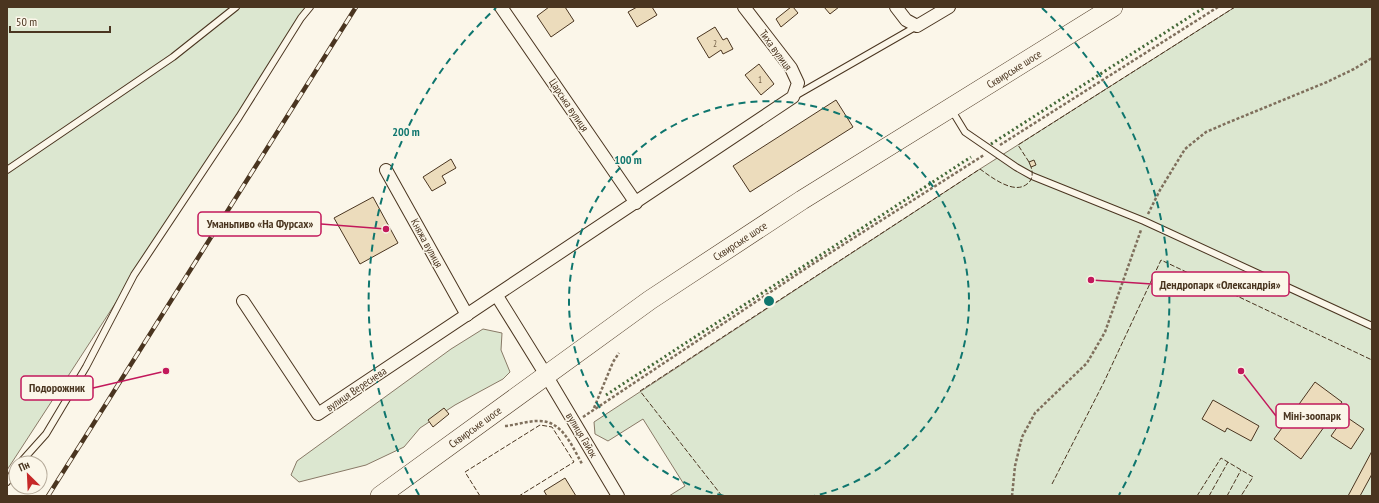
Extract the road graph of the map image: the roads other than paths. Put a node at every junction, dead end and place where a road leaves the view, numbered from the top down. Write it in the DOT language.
graph roads {
  1 [pos="236,7"];
  2 [pos="310,7"];
  3 [pos="501,7"];
  4 [pos="744,7"];
  5 [pos="896,7"];
  6 [pos="949,7"];
  7 [pos="1113,7"];
  8 [pos="916,26"];
  9 [pos="793,97"];
  10 [pos="950,108"];
  11 [pos="7,170"];
  12 [pos="386,170"];
  13 [pos="636,203"];
  14 [pos="497,296"];
  15 [pos="243,301"];
  16 [pos="467,315"];
  17 [pos="1372,326"];
  18 [pos="546,375"];
  19 [pos="27,455"];
  20 [pos="380,496"];
  21 [pos="618,496"];
  1 -- 11 [label="lane"];
  2 -- 19 [label="lane"];
  3 -- 13 [label="street, Царська вулиця"];
  4 -- 9 [label="street, Тиха вулиця"];
  5 -- 8 [label="street"];
  6 -- 8 [label="street"];
  7 -- 10 [label="main road, Сквирське шосе"];
  8 -- 9 [label="lane"];
  9 -- 13 [label="street"];
  10 -- 17 [label="lane"];
  10 -- 18 [label="main road, Сквирське шосе"];
  12 -- 16 [label="street, Княжа вулиця"];
  13 -- 14 [label="street"];
  14 -- 16 [label="street"];
  14 -- 18 [label="street, вулиця Гайок"];
  15 -- 16 [label="street, вулиця Вереснева"];
  18 -- 20 [label="main road, Сквирське шосе"];
  18 -- 21 [label="street, вулиця Гайок"];
}
